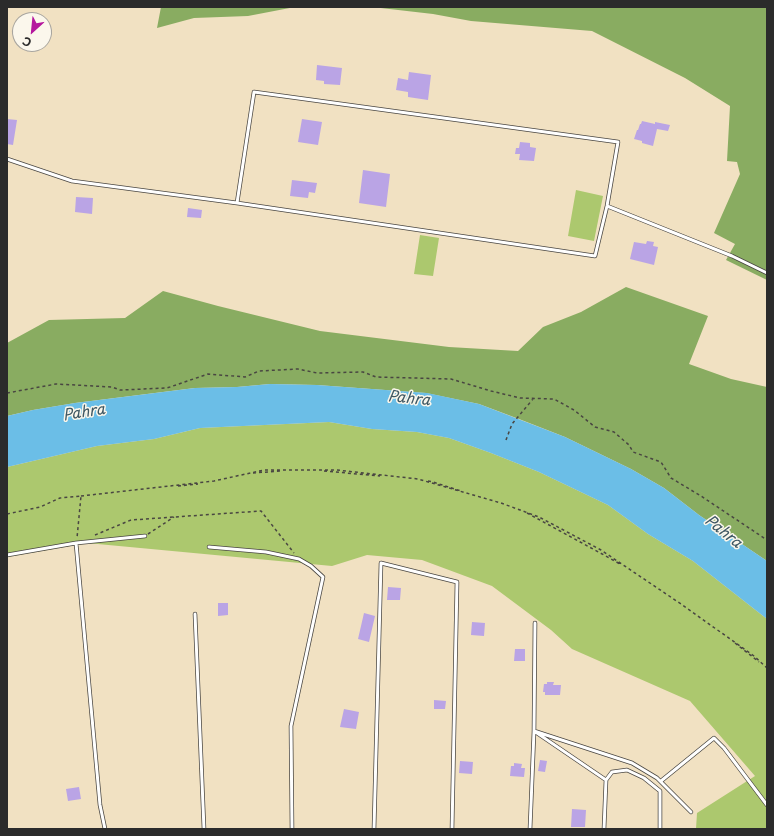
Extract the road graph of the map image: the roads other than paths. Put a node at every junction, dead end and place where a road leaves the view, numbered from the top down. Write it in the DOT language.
graph roads {
  1 [pos="7,159"];
  2 [pos="237,202"];
  3 [pos="607,206"];
  4 [pos="767,273"];
  5 [pos="145,536"];
  6 [pos="76,543"];
  7 [pos="209,548"];
  8 [pos="7,554"];
  9 [pos="195,614"];
  10 [pos="535,623"];
  11 [pos="534,731"];
  12 [pos="606,780"];
  13 [pos="661,781"];
  14 [pos="767,805"];
  15 [pos="691,812"];
  16 [pos="105,829"];
  17 [pos="204,829"];
  18 [pos="292,829"];
  19 [pos="374,829"];
  20 [pos="452,829"];
  21 [pos="530,829"];
  22 [pos="604,829"];
  23 [pos="660,829"];
  1 -- 2 [label="lane"];
  2 -- 3 [label="lane"];
  2 -- 3 [label="lane"];
  3 -- 4 [label="lane"];
  5 -- 6 [label="lane"];
  6 -- 8 [label="lane"];
  6 -- 16 [label="lane"];
  7 -- 18 [label="lane"];
  9 -- 17 [label="lane"];
  10 -- 11 [label="lane"];
  11 -- 12 [label="lane"];
  11 -- 13 [label="lane"];
  11 -- 21 [label="lane"];
  12 -- 22 [label="lane"];
  12 -- 23 [label="lane"];
  13 -- 14 [label="lane"];
  13 -- 15 [label="lane"];
  19 -- 20 [label="lane"];
}
